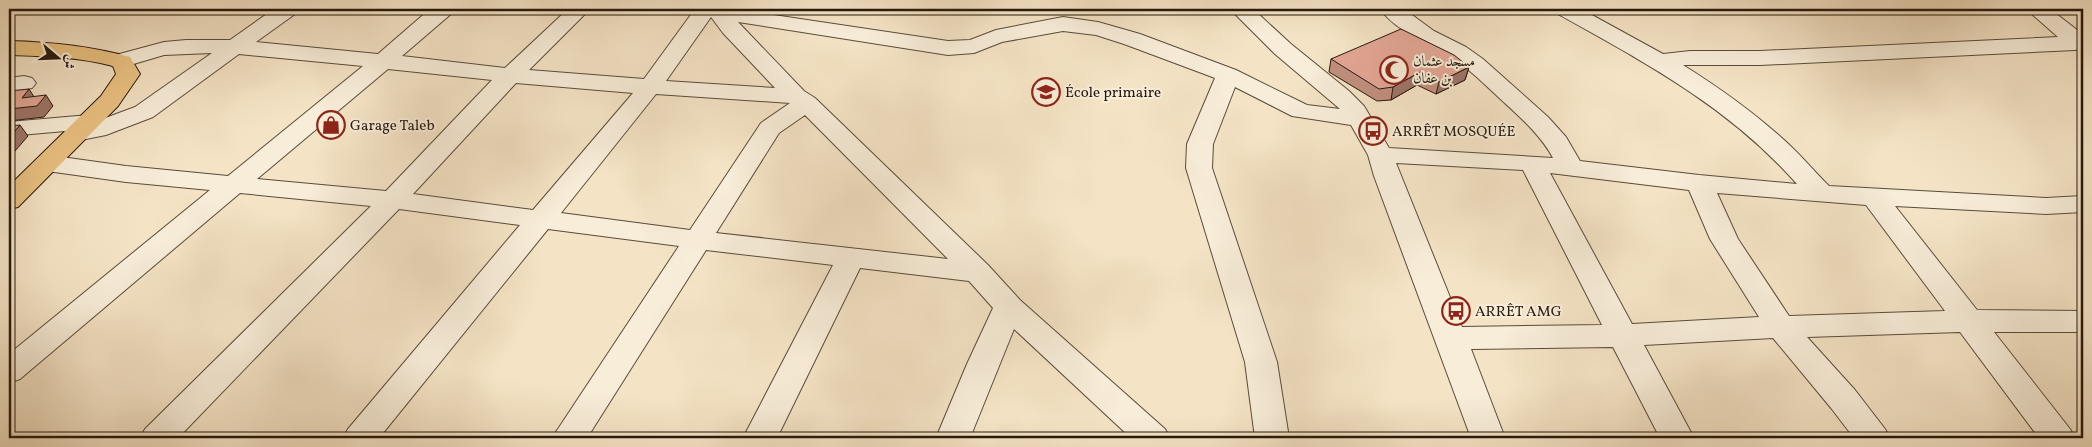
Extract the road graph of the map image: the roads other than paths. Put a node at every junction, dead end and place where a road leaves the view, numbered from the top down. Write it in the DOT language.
graph roads {
  1 [pos="287,9"];
  2 [pos="443,9"];
  3 [pos="580,9"];
  4 [pos="1240,9"];
  5 [pos="1391,9"];
  6 [pos="1566,9"];
  7 [pos="2037,9"];
  8 [pos="714,10"];
  9 [pos="232,47"];
  10 [pos="9,48"];
  11 [pos="384,60"];
  12 [pos="1658,60"];
  13 [pos="120,61"];
  14 [pos="510,75"];
  15 [pos="1228,75"];
  16 [pos="650,87"];
  17 [pos="801,99"];
  18 [pos="1359,119"];
  19 [pos="82,128"];
  20 [pos="9,129"];
  21 [pos="1381,156"];
  22 [pos="47,163"];
  23 [pos="1532,163"];
  24 [pos="1571,167"];
  25 [pos="1699,183"];
  26 [pos="234,184"];
  27 [pos="1821,194"];
  28 [pos="1873,196"];
  29 [pos="393,200"];
  30 [pos="9,201"];
  31 [pos="2083,204"];
  32 [pos="539,220"];
  33 [pos="699,240"];
  34 [pos="851,258"];
  35 [pos="978,272"];
  36 [pos="1009,307"];
  37 [pos="1968,321"];
  38 [pos="2083,321"];
  39 [pos="1781,328"];
  40 [pos="1623,336"];
  41 [pos="1451,338"];
  42 [pos="9,371"];
  43 [pos="157,438"];
  44 [pos="360,438"];
  45 [pos="569,438"];
  46 [pos="760,438"];
  47 [pos="953,438"];
  48 [pos="1153,438"];
  49 [pos="1272,438"];
  50 [pos="1488,438"];
  51 [pos="1677,438"];
  52 [pos="1873,438"];
  53 [pos="2058,438"];
  1 -- 9 [label="street"];
  2 -- 11 [label="street"];
  3 -- 14 [label="street"];
  4 -- 18 [label="street"];
  5 -- 24 [label="street"];
  6 -- 12 [label="street"];
  7 -- 12 [label="street"];
  8 -- 15 [label="street"];
  8 -- 16 [label="street"];
  8 -- 17 [label="street"];
  9 -- 11 [label="street"];
  9 -- 13 [label="street"];
  9 -- 19 [label="street"];
  10 -- 13 [label="main road"];
  11 -- 14 [label="street"];
  11 -- 26 [label="street"];
  12 -- 27 [label="street"];
  13 -- 19 [label="main road"];
  14 -- 16 [label="street"];
  14 -- 29 [label="street"];
  15 -- 18 [label="street"];
  15 -- 49 [label="street"];
  16 -- 17 [label="street"];
  16 -- 32 [label="street"];
  17 -- 33 [label="street"];
  17 -- 35 [label="street"];
  18 -- 21 [label="street"];
  19 -- 20 [label="street"];
  19 -- 22 [label="main road"];
  21 -- 23 [label="street"];
  21 -- 41 [label="street"];
  22 -- 26 [label="street"];
  22 -- 30 [label="main road"];
  23 -- 24 [label="street"];
  23 -- 40 [label="street"];
  24 -- 25 [label="street"];
  25 -- 27 [label="street"];
  25 -- 39 [label="street"];
  26 -- 29 [label="street"];
  26 -- 42 [label="street"];
  27 -- 28 [label="street"];
  28 -- 31 [label="street"];
  28 -- 37 [label="street"];
  29 -- 32 [label="street"];
  29 -- 43 [label="street"];
  32 -- 33 [label="street"];
  32 -- 44 [label="street"];
  33 -- 34 [label="street"];
  33 -- 45 [label="street"];
  34 -- 35 [label="street"];
  34 -- 46 [label="street"];
  35 -- 36 [label="street"];
  36 -- 47 [label="street"];
  36 -- 48 [label="street"];
  37 -- 38 [label="street"];
  37 -- 39 [label="street"];
  37 -- 53 [label="street"];
  39 -- 40 [label="street"];
  39 -- 52 [label="street"];
  40 -- 41 [label="street"];
  40 -- 51 [label="street"];
  41 -- 50 [label="street"];
}
